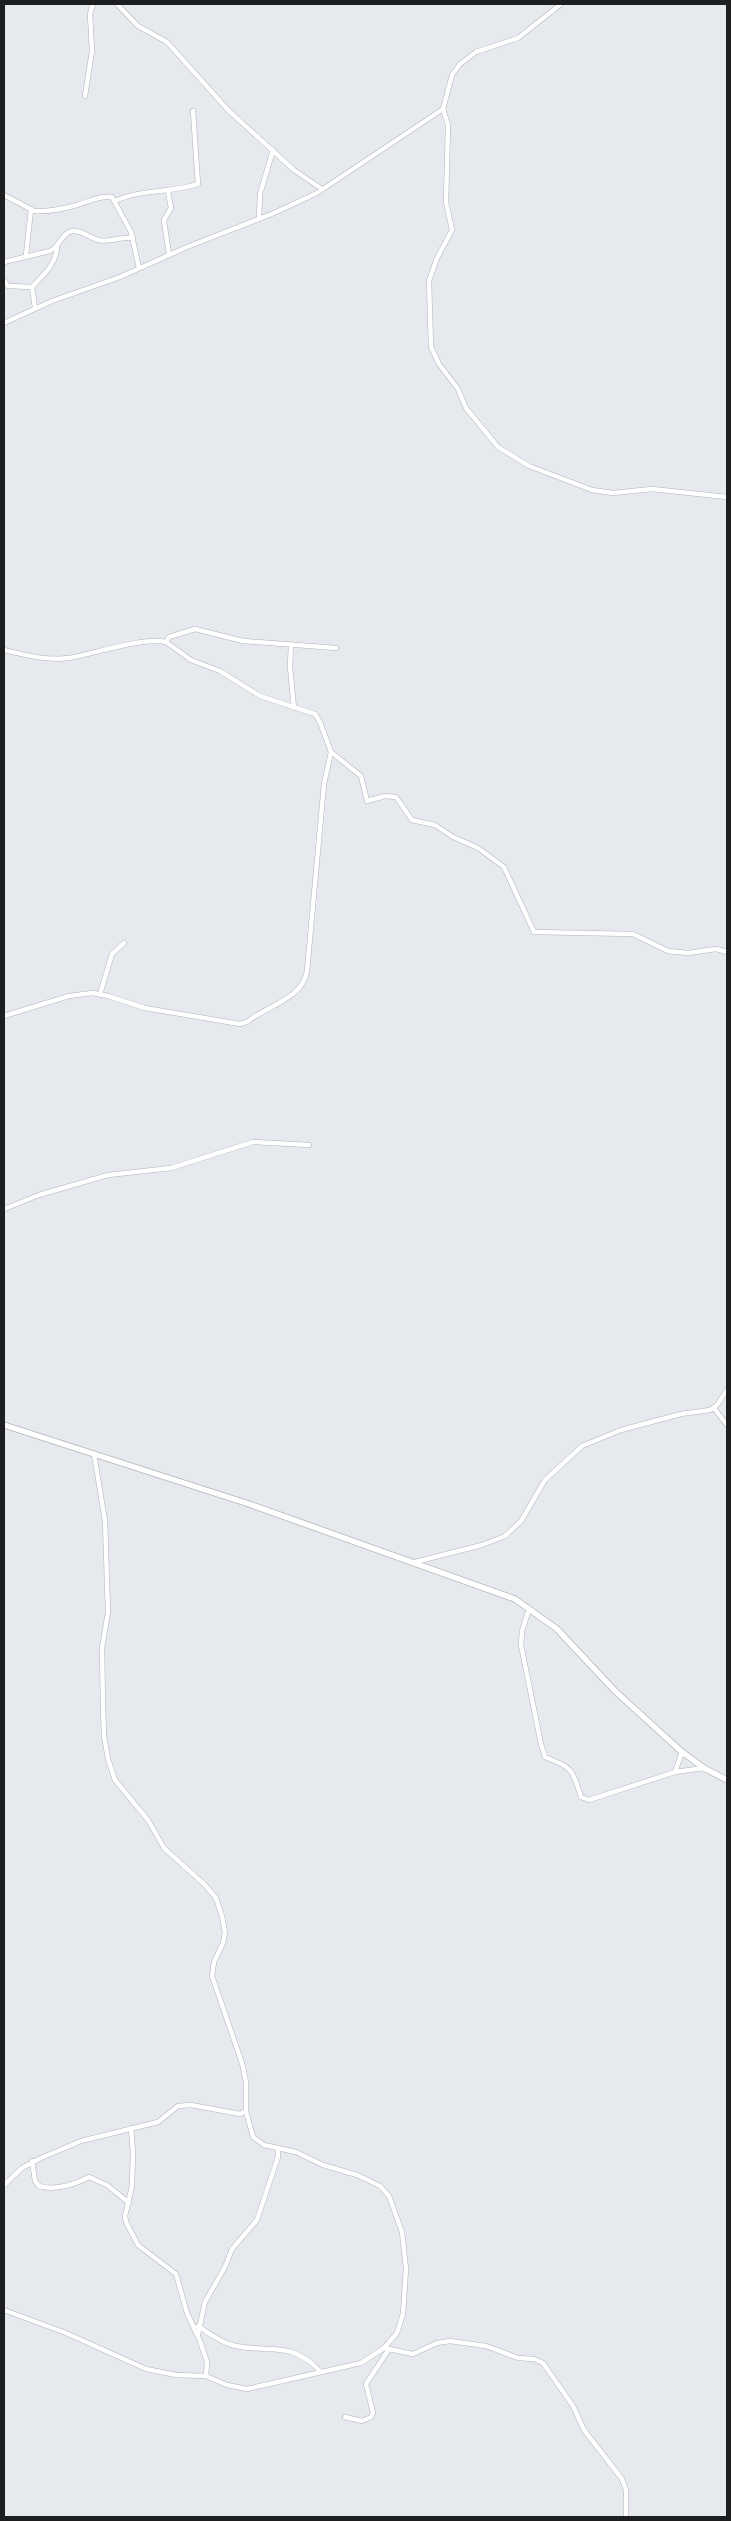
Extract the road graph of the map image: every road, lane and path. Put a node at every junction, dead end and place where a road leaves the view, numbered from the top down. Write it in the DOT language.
graph roads {
  1 [pos="93,4"];
  2 [pos="117,4"];
  3 [pos="561,4"];
  4 [pos="85,96"];
  5 [pos="443,109"];
  6 [pos="193,110"];
  7 [pos="273,150"];
  8 [pos="322,189"];
  9 [pos="168,191"];
  10 [pos="4,194"];
  11 [pos="115,201"];
  12 [pos="31,209"];
  13 [pos="259,219"];
  14 [pos="133,238"];
  15 [pos="57,247"];
  16 [pos="26,255"];
  17 [pos="169,255"];
  18 [pos="4,262"];
  19 [pos="139,268"];
  20 [pos="4,280"];
  21 [pos="32,287"];
  22 [pos="36,308"];
  23 [pos="4,323"];
  24 [pos="727,496"];
  25 [pos="166,642"];
  26 [pos="291,645"];
  27 [pos="336,648"];
  28 [pos="4,650"];
  29 [pos="294,708"];
  30 [pos="331,752"];
  31 [pos="124,943"];
  32 [pos="727,952"];
  33 [pos="100,994"];
  34 [pos="4,1016"];
  35 [pos="309,1145"];
  36 [pos="4,1209"];
  37 [pos="727,1390"];
  38 [pos="714,1408"];
  39 [pos="4,1425"];
  40 [pos="727,1425"];
  41 [pos="94,1454"];
  42 [pos="415,1562"];
  43 [pos="529,1609"];
  44 [pos="682,1752"];
  45 [pos="704,1768"];
  46 [pos="675,1772"];
  47 [pos="727,1780"];
  48 [pos="246,2111"];
  49 [pos="131,2128"];
  50 [pos="278,2149"];
  51 [pos="32,2162"];
  52 [pos="4,2185"];
  53 [pos="129,2203"];
  54 [pos="4,2310"];
  55 [pos="192,2322"];
  56 [pos="199,2327"];
  57 [pos="198,2336"];
  58 [pos="387,2349"];
  59 [pos="321,2372"];
  60 [pos="206,2376"];
  61 [pos="345,2417"];
  62 [pos="626,2517"];
  1 -- 4 [label="street"];
  2 -- 7 [label="street"];
  3 -- 5 [label="street"];
  5 -- 8 [label="street"];
  5 -- 24 [label="street"];
  6 -- 9 [label="street"];
  7 -- 8 [label="street"];
  7 -- 13 [label="street"];
  8 -- 13 [label="street"];
  9 -- 11 [label="street"];
  9 -- 17 [label="street"];
  10 -- 12 [label="street"];
  11 -- 12 [label="street"];
  11 -- 14 [label="street"];
  12 -- 16 [label="street"];
  13 -- 17 [label="street"];
  14 -- 15 [label="street"];
  14 -- 19 [label="street"];
  15 -- 16 [label="street"];
  15 -- 21 [label="street"];
  16 -- 18 [label="street"];
  17 -- 19 [label="street"];
  19 -- 22 [label="street"];
  20 -- 21 [label="street"];
  21 -- 22 [label="street"];
  22 -- 23 [label="street"];
  25 -- 26 [label="street"];
  25 -- 28 [label="street"];
  25 -- 29 [label="street"];
  26 -- 27 [label="street"];
  26 -- 29 [label="street"];
  29 -- 30 [label="street"];
  30 -- 32 [label="street"];
  30 -- 33 [label="street"];
  31 -- 33 [label="street"];
  33 -- 34 [label="street"];
  35 -- 36 [label="street"];
  37 -- 38 [label="street"];
  38 -- 40 [label="street"];
  38 -- 42 [label="street"];
  39 -- 41 [label="street"];
  41 -- 42 [label="street"];
  41 -- 48 [label="street"];
  42 -- 43 [label="street"];
  43 -- 44 [label="street"];
  43 -- 46 [label="street"];
  44 -- 45 [label="street"];
  44 -- 46 [label="street"];
  45 -- 46 [label="street"];
  45 -- 47 [label="street"];
  48 -- 49 [label="street"];
  48 -- 50 [label="street"];
  49 -- 51 [label="street"];
  49 -- 53 [label="street"];
  50 -- 56 [label="street"];
  50 -- 58 [label="street"];
  51 -- 52 [label="street"];
  51 -- 53 [label="street"];
  53 -- 55 [label="street"];
  54 -- 60 [label="street"];
  55 -- 56 [label="street"];
  55 -- 57 [label="street"];
  56 -- 57 [label="street"];
  56 -- 59 [label="street"];
  57 -- 60 [label="street"];
  58 -- 59 [label="street"];
  58 -- 61 [label="street"];
  58 -- 62 [label="street"];
  59 -- 60 [label="street"];
}
